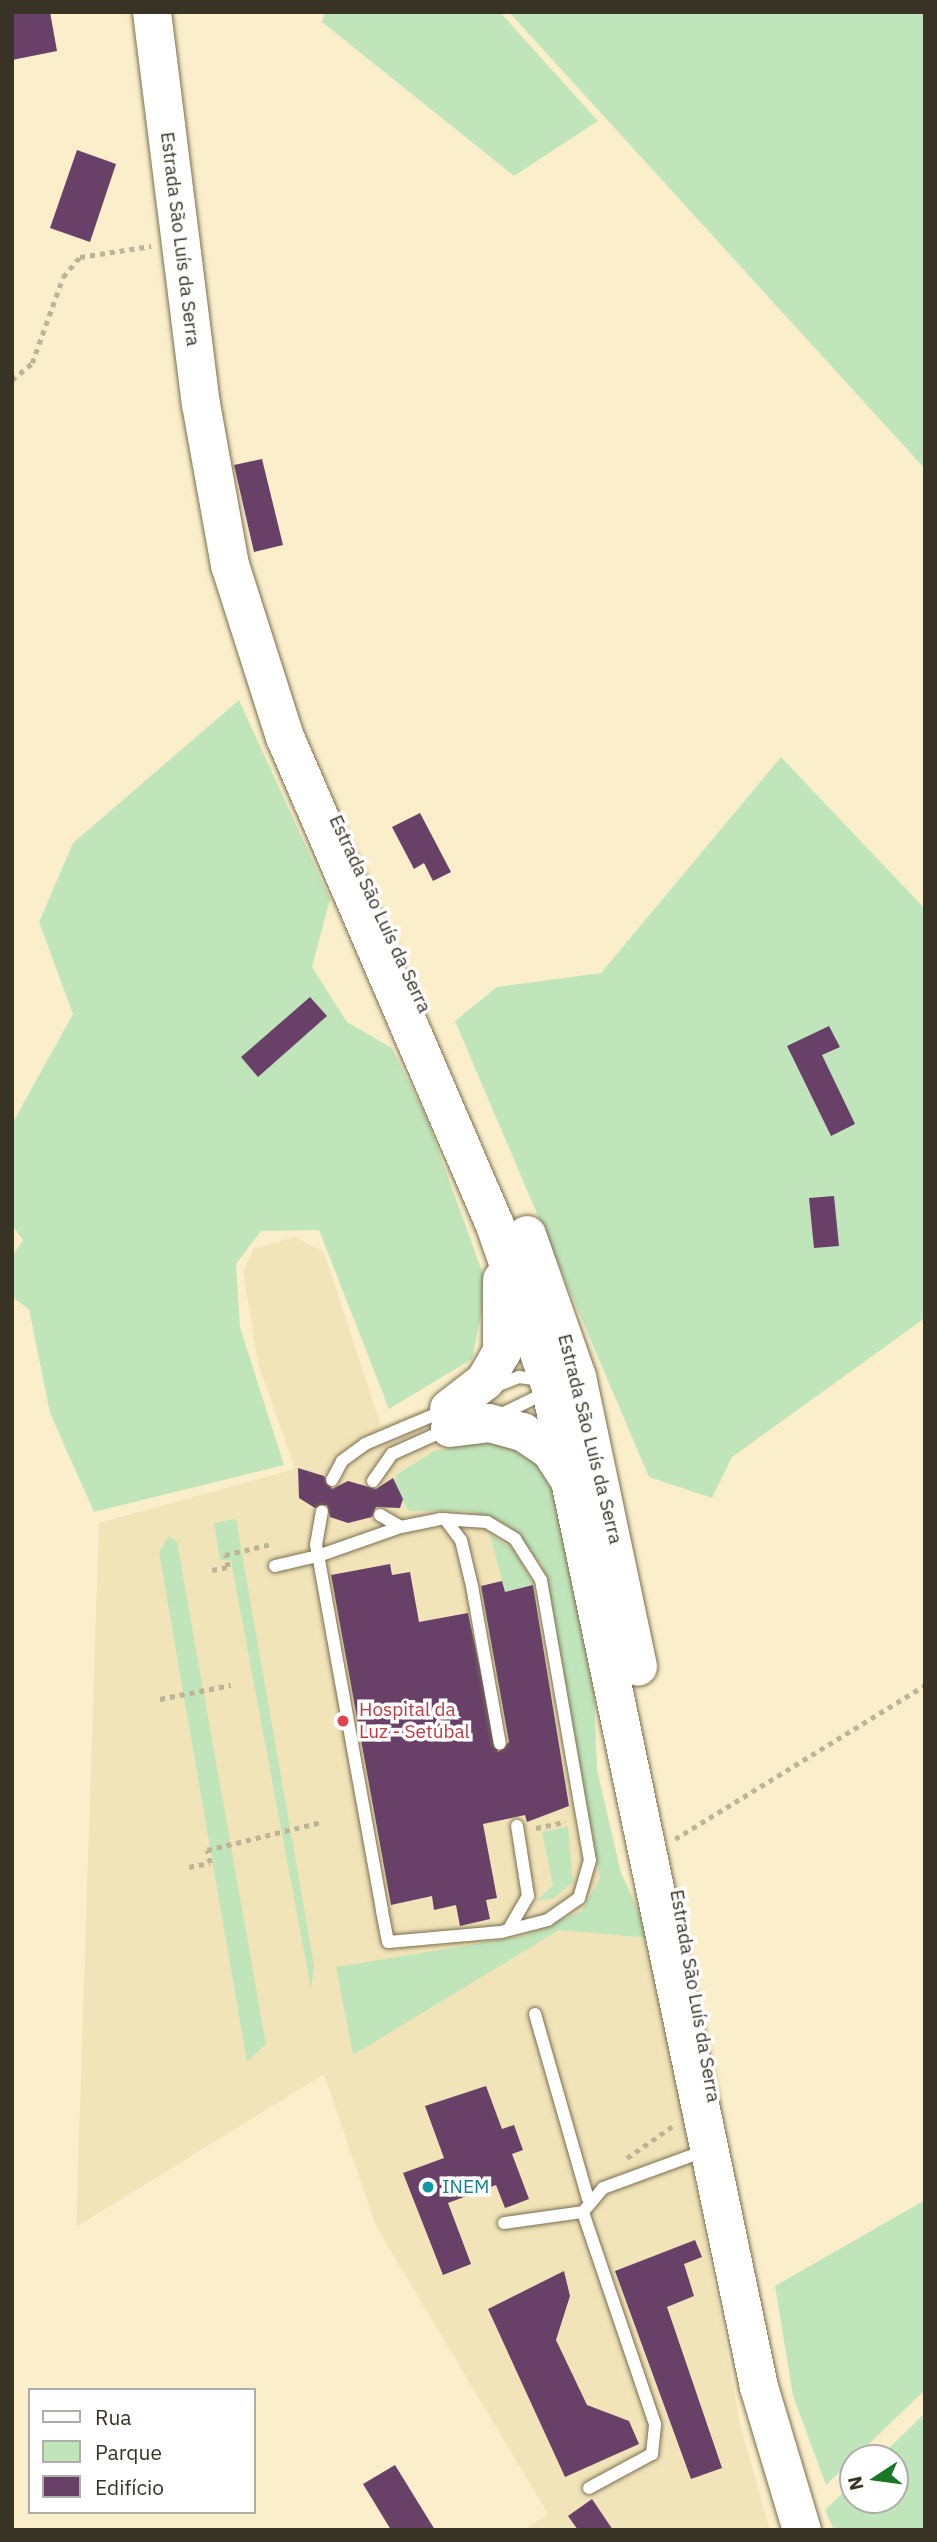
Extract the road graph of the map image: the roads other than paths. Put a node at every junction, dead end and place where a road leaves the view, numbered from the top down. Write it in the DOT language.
graph roads {
  1 [pos="152,12"];
  2 [pos="211,466"];
  3 [pos="481,1193"];
  4 [pos="561,1390"];
  5 [pos="449,1418"];
  6 [pos="332,1480"];
  7 [pos="373,1481"];
  8 [pos="574,1489"];
  9 [pos="322,1512"];
  10 [pos="380,1515"];
  11 [pos="445,1519"];
  12 [pos="401,1527"];
  13 [pos="318,1556"];
  14 [pos="275,1566"];
  15 [pos="500,1744"];
  16 [pos="518,1829"];
  17 [pos="509,1929"];
  18 [pos="535,2014"];
  19 [pos="711,2149"];
  20 [pos="586,2205"];
  21 [pos="504,2222"];
  22 [pos="759,2387"];
  23 [pos="589,2488"];
  24 [pos="802,2530"];
  1 -- 2 [label="main road, Estrada São Luís da Serra"];
  2 -- 3 [label="main road, Estrada São Luís da Serra"];
  2 -- 4 [label="main road, Estrada São Luís da Serra"];
  3 -- 4 [label="main road, Estrada São Luís da Serra"];
  3 -- 5 [label="main road"];
  4 -- 5 [label="lane"];
  4 -- 5 [label="lane"];
  4 -- 8 [label="main road, Estrada São Luís da Serra"];
  4 -- 22 [label="main road, Estrada São Luís da Serra"];
  5 -- 6 [label="lane"];
  5 -- 7 [label="lane"];
  5 -- 8 [label="main road"];
  8 -- 19 [label="main road, Estrada São Luís da Serra"];
  9 -- 13 [label="lane"];
  10 -- 12 [label="lane"];
  11 -- 12 [label="lane"];
  11 -- 15 [label="lane"];
  11 -- 17 [label="lane"];
  12 -- 13 [label="lane"];
  13 -- 14 [label="lane"];
  13 -- 17 [label="lane"];
  16 -- 17 [label="lane"];
  18 -- 20 [label="lane"];
  19 -- 20 [label="lane"];
  19 -- 22 [label="main road, Estrada São Luís da Serra"];
  20 -- 21 [label="lane"];
  20 -- 23 [label="lane"];
  22 -- 24 [label="main road, Estrada São Luís da Serra"];
}
